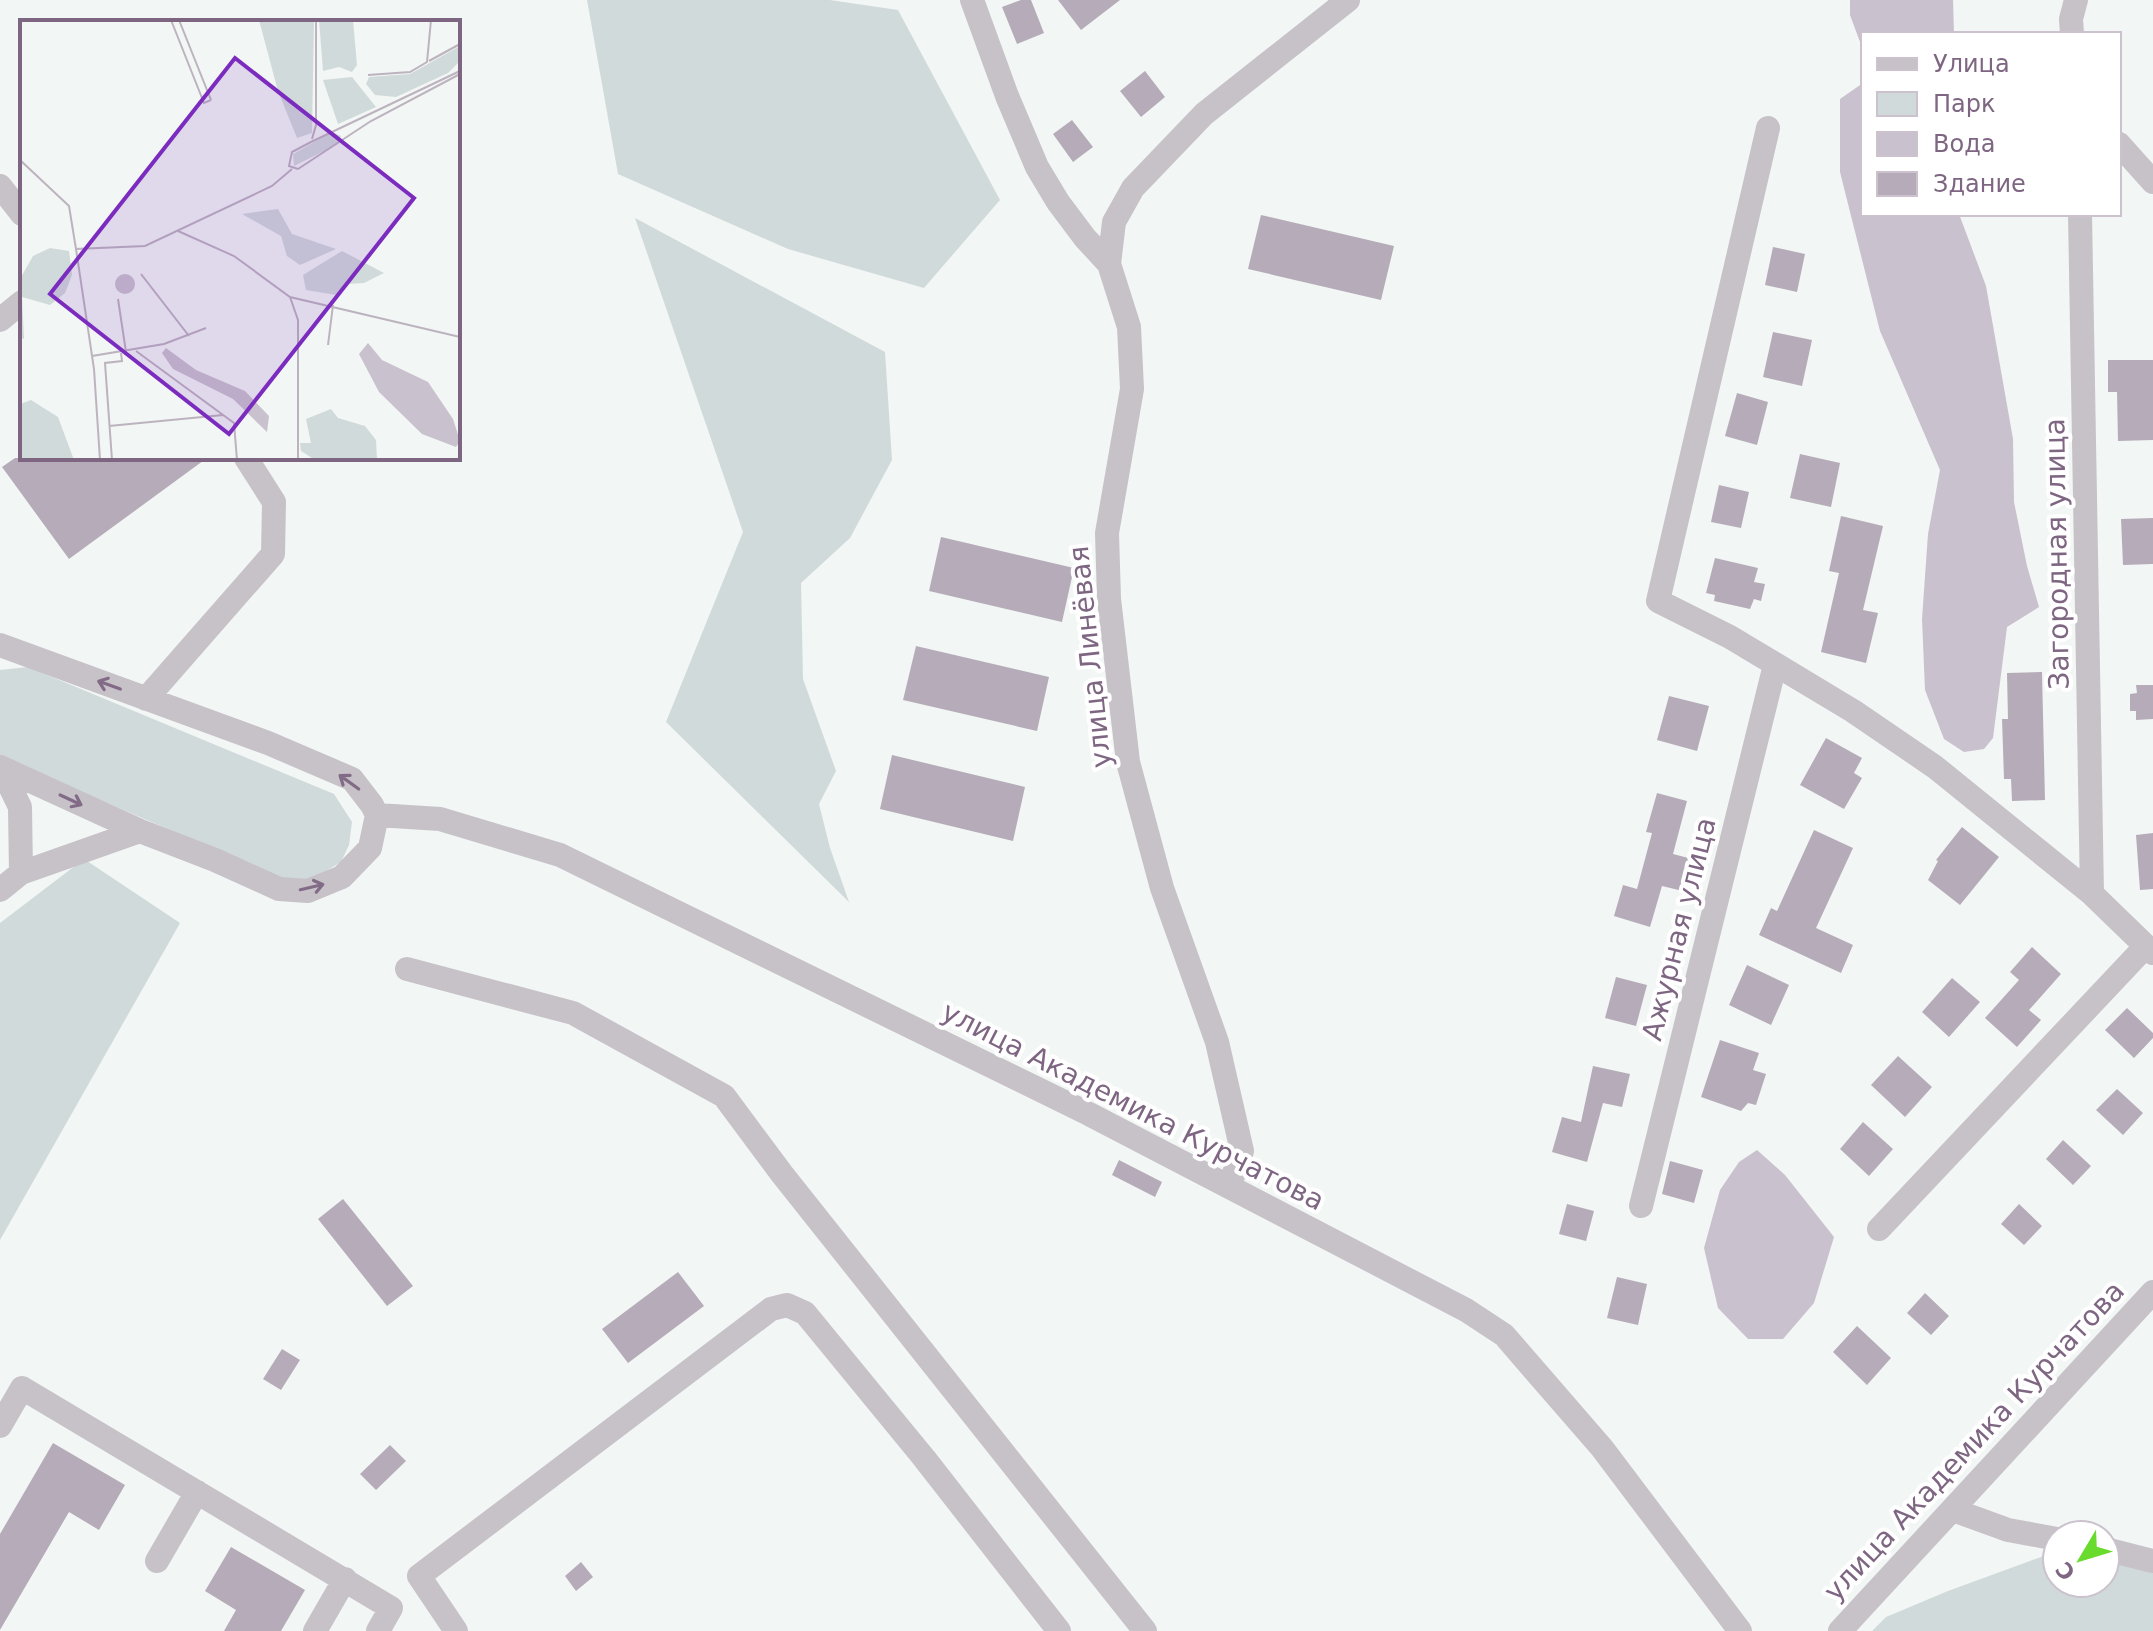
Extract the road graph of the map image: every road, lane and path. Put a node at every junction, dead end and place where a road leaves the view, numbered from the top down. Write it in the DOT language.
graph roads {
  1 [pos="972,0"];
  2 [pos="1348,0"];
  3 [pos="2076,0"];
  4 [pos="2072,32"];
  5 [pos="1768,128"];
  6 [pos="2121,146"];
  7 [pos="2153,182"];
  8 [pos="0,186"];
  9 [pos="20,211"];
  10 [pos="2080,216"];
  11 [pos="1109,264"];
  12 [pos="20,304"];
  13 [pos="0,320"];
  14 [pos="247,460"];
  15 [pos="0,645"];
  16 [pos="12,656"];
  17 [pos="1775,665"];
  18 [pos="146,699"];
  19 [pos="1,768"];
  20 [pos="377,815"];
  21 [pos="140,831"];
  22 [pos="21,873"];
  23 [pos="0,890"];
  24 [pos="2092,894"];
  25 [pos="2150,949"];
  26 [pos="407,969"];
  27 [pos="1229,1187"];
  28 [pos="1641,1206"];
  29 [pos="1879,1229"];
  30 [pos="2153,1292"];
  31 [pos="0,1426"];
  32 [pos="197,1492"];
  33 [pos="1953,1510"];
  34 [pos="2041,1536"];
  35 [pos="2121,1553"];
  36 [pos="157,1561"];
  37 [pos="2153,1561"];
  38 [pos="345,1579"];
  39 [pos="315,1631"];
  40 [pos="378,1631"];
  41 [pos="456,1631"];
  42 [pos="1059,1631"];
  43 [pos="1145,1631"];
  44 [pos="1740,1631"];
  45 [pos="1840,1631"];
  1 -- 11 [label="street, улица Линёвая"];
  2 -- 11 [label="street"];
  3 -- 4 [label="street"];
  5 -- 17 [label="street"];
  6 -- 7 [label="street"];
  8 -- 9 [label="street"];
  10 -- 24 [label="street, Загородная улица"];
  11 -- 27 [label="street, улица Линёвая"];
  12 -- 13 [label="street"];
  14 -- 18 [label="street"];
  15 -- 16 [label="street"];
  18 -- 16 [label="street, one-way"];
  17 -- 24 [label="street"];
  17 -- 28 [label="street, Ажурная улица"];
  20 -- 18 [label="street, one-way"];
  19 -- 21 [label="street, one-way"];
  19 -- 22 [label="street"];
  21 -- 20 [label="street, one-way"];
  20 -- 27 [label="street, улица Академика Курчатова"];
  21 -- 22 [label="street"];
  22 -- 23 [label="street"];
  24 -- 25 [label="street"];
  25 -- 29 [label="street"];
  26 -- 43 [label="street"];
  27 -- 44 [label="street, улица Академика Курчатова"];
  30 -- 33 [label="street, улица Академика Курчатова"];
  31 -- 32 [label="street"];
  32 -- 36 [label="street"];
  32 -- 38 [label="street"];
  33 -- 34 [label="street"];
  33 -- 45 [label="street, улица Академика Курчатова"];
  35 -- 37 [label="street"];
  38 -- 39 [label="street"];
  38 -- 40 [label="street"];
  41 -- 42 [label="street"];
}
